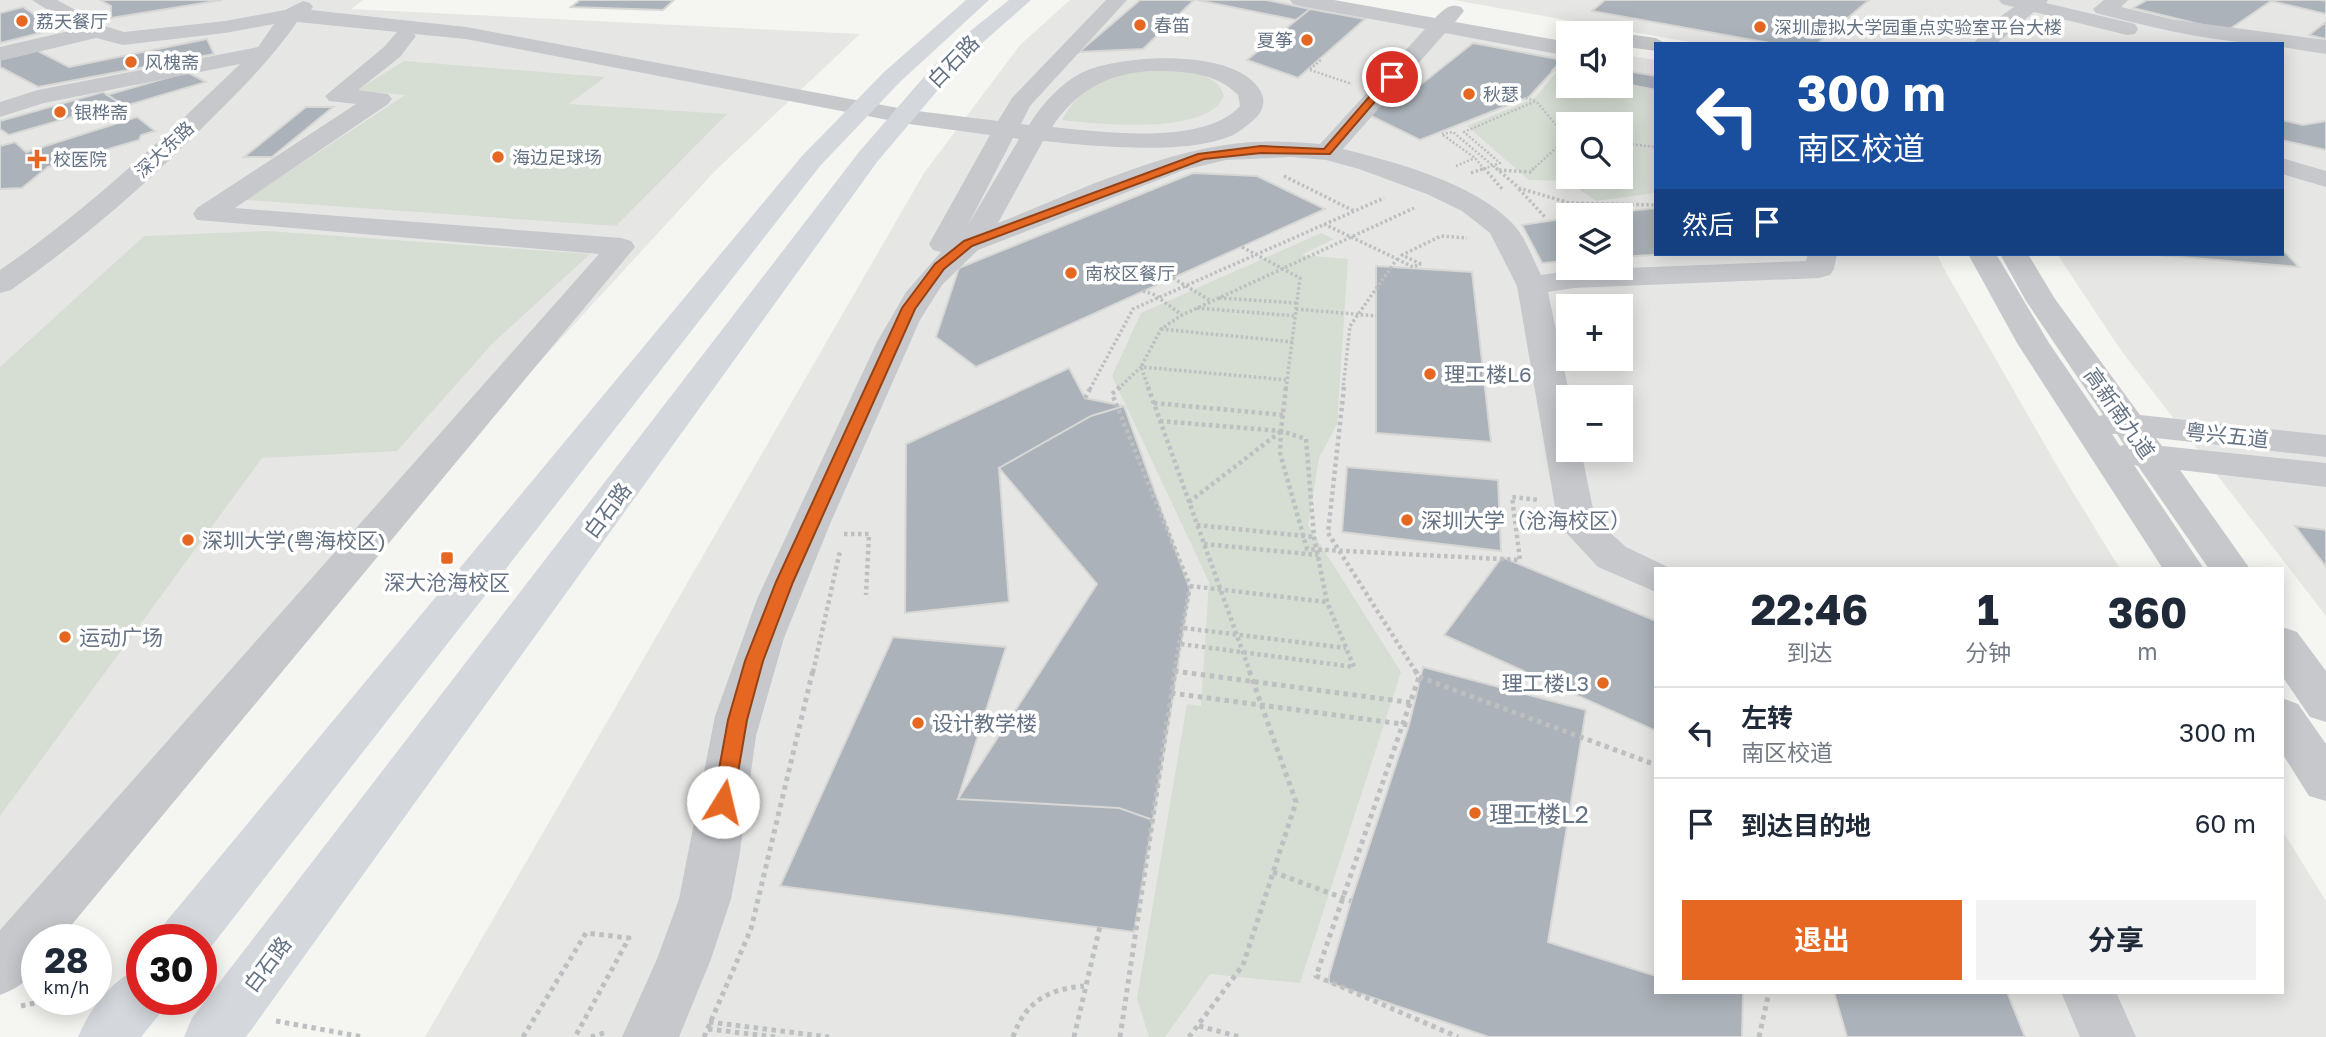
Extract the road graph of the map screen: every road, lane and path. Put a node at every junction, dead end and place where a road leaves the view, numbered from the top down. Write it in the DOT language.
graph roads {
  1 [pos="42,0"];
  2 [pos="979,0"];
  3 [pos="1021,0"];
  4 [pos="1117,0"];
  5 [pos="1300,0"];
  6 [pos="1409,0"];
  7 [pos="2118,0"];
  8 [pos="2037,3"];
  9 [pos="318,8"];
  10 [pos="1457,9"];
  11 [pos="291,15"];
  12 [pos="1439,26"];
  13 [pos="97,31"];
  14 [pos="1556,35"];
  15 [pos="405,36"];
  16 [pos="1556,38"];
  17 [pos="1633,41"];
  18 [pos="1986,42"];
  19 [pos="2012,42"];
  20 [pos="2205,42"];
  21 [pos="2258,42"];
  22 [pos="1654,45"];
  23 [pos="2284,46"];
  24 [pos="2284,47"];
  25 [pos="2326,47"];
  26 [pos="265,52"];
  27 [pos="0,54"];
  28 [pos="2326,59"];
  29 [pos="1321,60"];
  30 [pos="1633,61"];
  31 [pos="1654,65"];
  32 [pos="9,83"];
  33 [pos="1355,85"];
  34 [pos="38,97"];
  35 [pos="1526,98"];
  36 [pos="1536,101"];
  37 [pos="0,110"];
  38 [pos="1556,125"];
  39 [pos="1633,144"];
  40 [pos="1654,147"];
  41 [pos="1556,148"];
  42 [pos="1327,152"];
  43 [pos="1492,164"];
  44 [pos="2284,167"];
  45 [pos="1498,170"];
  46 [pos="1277,173"];
  47 [pos="2326,179"];
  48 [pos="1519,188"];
  49 [pos="1507,194"];
  50 [pos="1412,200"];
  51 [pos="1422,205"];
  52 [pos="1654,205"];
  53 [pos="1354,211"];
  54 [pos="1536,218"];
  55 [pos="1466,229"];
  56 [pos="1367,231"];
  57 [pos="1441,236"];
  58 [pos="1475,238"];
  59 [pos="968,244"];
  60 [pos="1242,247"];
  61 [pos="1822,256"];
  62 [pos="1983,256"];
  63 [pos="2015,256"];
  64 [pos="1397,259"];
  65 [pos="1284,270"];
  66 [pos="1173,278"];
  67 [pos="0,284"];
  68 [pos="1532,286"];
  69 [pos="1143,291"];
  70 [pos="1219,298"];
  71 [pos="1211,301"];
  72 [pos="1297,306"];
  73 [pos="908,308"];
  74 [pos="1196,308"];
  75 [pos="1182,315"];
  76 [pos="1296,316"];
  77 [pos="1376,316"];
  78 [pos="1161,329"];
  79 [pos="1293,342"];
  80 [pos="1141,367"];
  81 [pos="1288,380"];
  82 [pos="1085,398"];
  83 [pos="1154,403"];
  84 [pos="1284,415"];
  85 [pos="1160,421"];
  86 [pos="2086,421"];
  87 [pos="2129,425"];
  88 [pos="1281,431"];
  89 [pos="2326,446"];
  90 [pos="2106,451"];
  91 [pos="2149,456"];
  92 [pos="2326,475"];
  93 [pos="1512,497"];
  94 [pos="1189,502"];
  95 [pos="847,521"];
  96 [pos="1197,525"];
  97 [pos="844,534"];
  98 [pos="1314,537"];
  99 [pos="1204,544"];
  100 [pos="1340,552"];
  101 [pos="1319,555"];
  102 [pos="2183,567"];
  103 [pos="2229,567"];
  104 [pos="1654,577"];
  105 [pos="1190,586"];
  106 [pos="1221,591"];
  107 [pos="866,594"];
  108 [pos="1327,601"];
  109 [pos="1184,628"];
  110 [pos="1236,635"];
  111 [pos="1181,644"];
  112 [pos="2284,646"];
  113 [pos="1346,648"];
  114 [pos="1241,652"];
  115 [pos="1174,671"];
  116 [pos="1419,677"];
  117 [pos="1252,680"];
  118 [pos="1171,693"];
  119 [pos="1414,703"];
  120 [pos="1261,705"];
  121 [pos="2326,705"];
  122 [pos="2284,719"];
  123 [pos="1409,725"];
  124 [pos="1654,764"];
  125 [pos="2326,782"];
  126 [pos="1273,872"];
  127 [pos="1351,901"];
  128 [pos="197,924"];
  129 [pos="1100,926"];
  130 [pos="0,970"];
  131 [pos="1084,986"];
  132 [pos="1769,994"];
  133 [pos="2089,994"];
  134 [pos="21,1006"];
  135 [pos="17,1007"];
  136 [pos="126,1013"];
  137 [pos="712,1022"];
  138 [pos="1199,1026"];
  139 [pos="696,1027"];
  140 [pos="106,1037"];
  141 [pos="212,1037"];
  142 [pos="523,1037"];
  143 [pos="575,1037"];
  144 [pos="650,1037"];
  145 [pos="704,1037"];
  146 [pos="829,1037"];
  147 [pos="1013,1037"];
  148 [pos="1074,1037"];
  149 [pos="1120,1037"];
  150 [pos="1189,1037"];
  151 [pos="1240,1037"];
  152 [pos="1458,1037"];
  153 [pos="1759,1037"];
  154 [pos="2108,1037"];
  1 -- 13 [label="street"];
  2 -- 128 [label="main road, 白石路"];
  3 -- 141 [label="main road, 白石路"];
  4 -- 73 [label="street"];
  5 -- 12 [label="street"];
  6 -- 10 [label="street"];
  7 -- 21 [label="street"];
  8 -- 18 [label="street"];
  8 -- 19 [label="street"];
  8 -- 20 [label="street"];
  9 -- 11 [label="street, 深大东路"];
  9 -- 59 [label="street"];
  10 -- 12 [label="street"];
  10 -- 14 [label="street"];
  11 -- 13 [label="street"];
  11 -- 26 [label="street, 深大东路"];
  12 -- 16 [label="street"];
  12 -- 42 [label="street"];
  13 -- 27 [label="street"];
  15 -- 130 [label="street"];
  17 -- 22 [label="street"];
  23 -- 25 [label="street"];
  24 -- 28 [label="street"];
  26 -- 34 [label="street"];
  26 -- 67 [label="street, 深大东路"];
  29 -- 33 [label="path"];
  30 -- 31 [label="street"];
  32 -- 34 [label="street"];
  34 -- 37 [label="street"];
  35 -- 36 [label="path"];
  36 -- 38 [label="path"];
  36 -- 43 [label="path"];
  39 -- 40 [label="path"];
  41 -- 45 [label="path"];
  42 -- 59 [label="street"];
  42 -- 68 [label="street"];
  43 -- 45 [label="path"];
  43 -- 49 [label="path"];
  44 -- 47 [label="street"];
  45 -- 48 [label="path"];
  46 -- 53 [label="path"];
  48 -- 52 [label="path"];
  48 -- 54 [label="path"];
  50 -- 51 [label="path"];
  55 -- 58 [label="path"];
  56 -- 65 [label="path"];
  57 -- 64 [label="path"];
  59 -- 73 [label="street"];
  60 -- 65 [label="path"];
  61 -- 68 [label="street"];
  62 -- 86 [label="street, 高新南九道"];
  63 -- 87 [label="street, 高新南九道"];
  64 -- 82 [label="path"];
  64 -- 100 [label="path"];
  65 -- 70 [label="path"];
  65 -- 72 [label="path"];
  66 -- 71 [label="path"];
  68 -- 104 [label="street"];
  69 -- 75 [label="path"];
  70 -- 71 [label="path"];
  70 -- 72 [label="path"];
  71 -- 74 [label="path"];
  72 -- 76 [label="path"];
  72 -- 77 [label="path"];
  73 -- 144 [label="street"];
  74 -- 75 [label="path"];
  74 -- 76 [label="path"];
  75 -- 78 [label="path"];
  76 -- 79 [label="path"];
  78 -- 79 [label="path"];
  78 -- 80 [label="path"];
  79 -- 81 [label="path"];
  80 -- 81 [label="path"];
  80 -- 83 [label="path"];
  80 -- 105 [label="path"];
  81 -- 84 [label="path"];
  83 -- 84 [label="path"];
  83 -- 85 [label="path"];
  84 -- 88 [label="path"];
  85 -- 88 [label="path"];
  85 -- 94 [label="path"];
  86 -- 87 [label="street, 粤兴五道"];
  86 -- 90 [label="street, 高新南九道"];
  87 -- 89 [label="street, 粤兴五道"];
  87 -- 91 [label="street, 高新南九道"];
  88 -- 94 [label="path"];
  88 -- 98 [label="path"];
  88 -- 100 [label="path"];
  90 -- 91 [label="street, 粤兴五道"];
  90 -- 102 [label="street, 高新南九道"];
  91 -- 92 [label="street, 粤兴五道"];
  91 -- 103 [label="street, 高新南九道"];
  93 -- 100 [label="path"];
  94 -- 96 [label="path"];
  95 -- 97 [label="path"];
  96 -- 98 [label="path"];
  96 -- 99 [label="path"];
  97 -- 107 [label="path"];
  97 -- 137 [label="path"];
  98 -- 101 [label="path"];
  99 -- 101 [label="path"];
  99 -- 106 [label="path"];
  100 -- 116 [label="path"];
  101 -- 108 [label="path"];
  105 -- 106 [label="path"];
  105 -- 109 [label="path"];
  106 -- 108 [label="path"];
  106 -- 110 [label="path"];
  108 -- 113 [label="path"];
  109 -- 110 [label="path"];
  109 -- 111 [label="path"];
  110 -- 113 [label="path"];
  110 -- 114 [label="path"];
  111 -- 114 [label="path"];
  111 -- 115 [label="path"];
  112 -- 121 [label="street"];
  113 -- 114 [label="path"];
  114 -- 117 [label="path"];
  115 -- 117 [label="path"];
  115 -- 118 [label="path"];
  116 -- 124 [label="path"];
  116 -- 152 [label="path"];
  117 -- 119 [label="path"];
  117 -- 120 [label="path"];
  118 -- 120 [label="path"];
  118 -- 149 [label="path"];
  120 -- 123 [label="path"];
  120 -- 126 [label="path"];
  122 -- 125 [label="street"];
  126 -- 127 [label="path"];
  126 -- 138 [label="path"];
  129 -- 131 [label="path"];
  131 -- 147 [label="path"];
  131 -- 148 [label="path"];
  132 -- 153 [label="path"];
  133 -- 154 [label="street"];
  134 -- 135 [label="path"];
  136 -- 140 [label="main road"];
  137 -- 139 [label="path"];
  137 -- 145 [label="path"];
  137 -- 146 [label="path"];
  138 -- 150 [label="path"];
  138 -- 151 [label="path"];
  142 -- 143 [label="path"];
}
